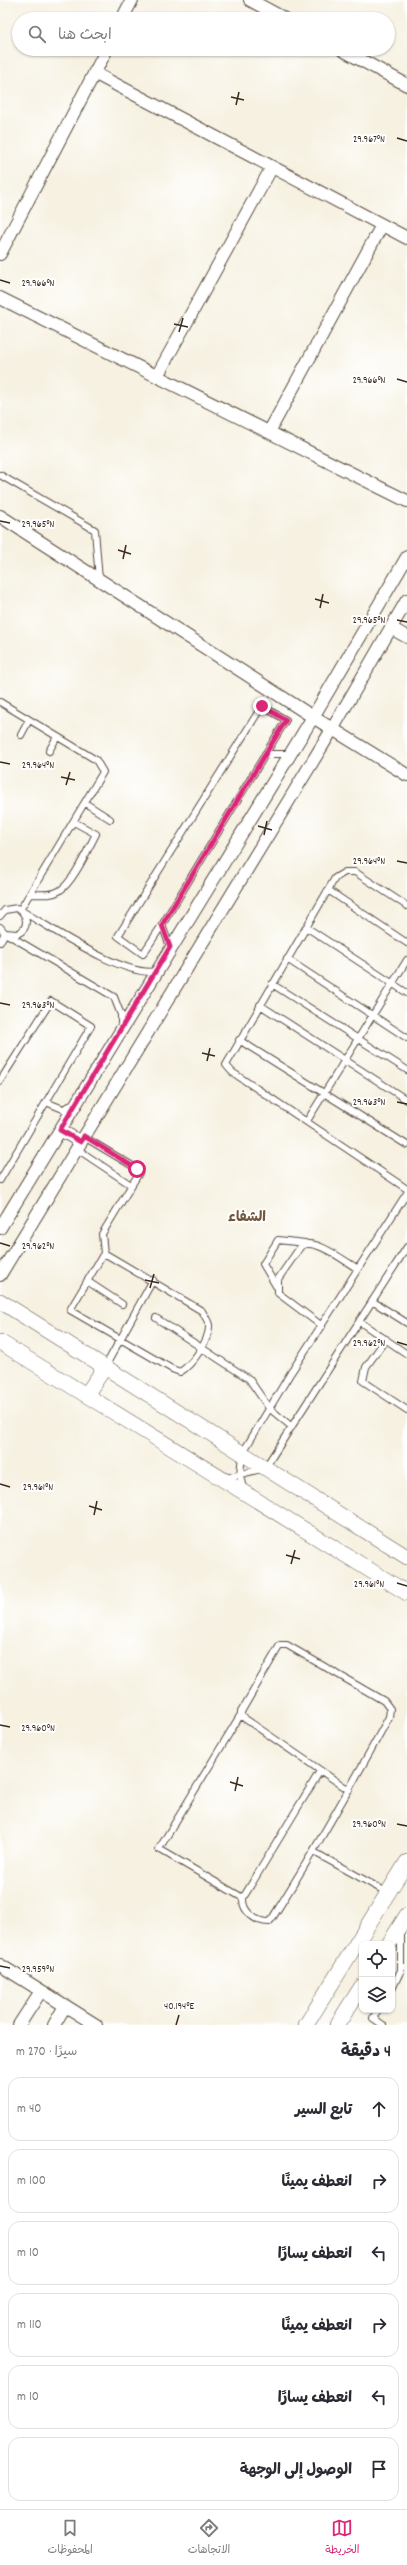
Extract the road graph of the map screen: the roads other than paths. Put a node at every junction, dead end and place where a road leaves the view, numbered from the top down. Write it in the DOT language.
graph roads {
  1 [pos="132,0"];
  2 [pos="250,0"];
  3 [pos="126,12"];
  4 [pos="273,12"];
  5 [pos="103,56"];
  6 [pos="354,56"];
  7 [pos="94,73"];
  8 [pos="407,85"];
  9 [pos="272,167"];
  10 [pos="382,226"];
  11 [pos="407,238"];
  12 [pos="0,254"];
  13 [pos="0,298"];
  14 [pos="156,376"];
  15 [pos="269,432"];
  16 [pos="0,475"];
  17 [pos="407,501"];
  18 [pos="0,516"];
  19 [pos="407,557"];
  20 [pos="99,580"];
  21 [pos="407,600"];
  22 [pos="391,628"];
  23 [pos="407,637"];
  24 [pos="0,702"];
  25 [pos="313,718"];
  26 [pos="29,720"];
  27 [pos="333,728"];
  28 [pos="20,735"];
  29 [pos="57,737"];
  30 [pos="49,751"];
  31 [pos="265,754"];
  32 [pos="291,754"];
  33 [pos="407,775"];
  34 [pos="85,803"];
  35 [pos="110,819"];
  36 [pos="74,822"];
  37 [pos="328,890"];
  38 [pos="31,894"];
  39 [pos="407,906"];
  40 [pos="20,910"];
  41 [pos="0,916"];
  42 [pos="162,925"];
  43 [pos="306,926"];
  44 [pos="0,927"];
  45 [pos="5,933"];
  46 [pos="0,942"];
  47 [pos="407,943"];
  48 [pos="170,947"];
  49 [pos="287,959"];
  50 [pos="407,960"];
  51 [pos="158,971"];
  52 [pos="272,984"];
  53 [pos="392,984"];
  54 [pos="407,993"];
  55 [pos="260,1005"];
  56 [pos="373,1015"];
  57 [pos="122,1031"];
  58 [pos="407,1038"];
  59 [pos="358,1039"];
  60 [pos="239,1040"];
  61 [pos="345,1060"];
  62 [pos="407,1070"];
  63 [pos="0,1081"];
  64 [pos="324,1094"];
  65 [pos="407,1100"];
  66 [pos="46,1102"];
  67 [pos="77,1103"];
  68 [pos="307,1120"];
  69 [pos="60,1130"];
  70 [pos="81,1143"];
  71 [pos="407,1145"];
  72 [pos="0,1180"];
  73 [pos="131,1185"];
  74 [pos="407,1189"];
  75 [pos="407,1193"];
  76 [pos="0,1228"];
  77 [pos="305,1243"];
  78 [pos="407,1248"];
  79 [pos="104,1253"];
  80 [pos="358,1269"];
  81 [pos="0,1275"];
  82 [pos="153,1280"];
  83 [pos="87,1281"];
  84 [pos="276,1286"];
  85 [pos="0,1301"];
  86 [pos="372,1302"];
  87 [pos="122,1304"];
  88 [pos="156,1318"];
  89 [pos="360,1322"];
  90 [pos="407,1323"];
  91 [pos="322,1326"];
  92 [pos="120,1339"];
  93 [pos="386,1339"];
  94 [pos="0,1342"];
  95 [pos="201,1346"];
  96 [pos="407,1354"];
  97 [pos="105,1367"];
  98 [pos="86,1395"];
  99 [pos="269,1408"];
  100 [pos="407,1410"];
  101 [pos="292,1427"];
  102 [pos="242,1454"];
  103 [pos="265,1468"];
  104 [pos="240,1475"];
  105 [pos="223,1478"];
  106 [pos="243,1490"];
  107 [pos="407,1557"];
  108 [pos="407,1593"];
  109 [pos="241,1714"];
  110 [pos="320,1771"];
  111 [pos="349,1790"];
  112 [pos="314,1852"];
  113 [pos="407,1862"];
  114 [pos="388,1893"];
  115 [pos="243,1898"];
  116 [pos="404,1919"];
  117 [pos="391,1941"];
  118 [pos="0,1966"];
  119 [pos="395,1983"];
  120 [pos="41,1991"];
  121 [pos="359,1991"];
  122 [pos="65,2006"];
  123 [pos="376,2013"];
  124 [pos="19,2025"];
  125 [pos="54,2025"];
  126 [pos="96,2025"];
  127 [pos="306,2025"];
  128 [pos="337,2025"];
  129 [pos="383,2025"];
  1 -- 3 [label="street"];
  2 -- 4 [label="street"];
  5 -- 7 [label="street"];
  6 -- 8 [label="street"];
  7 -- 9 [label="street"];
  7 -- 12 [label="street"];
  9 -- 10 [label="street"];
  9 -- 14 [label="street"];
  10 -- 11 [label="street"];
  10 -- 15 [label="street"];
  13 -- 14 [label="street"];
  14 -- 15 [label="street"];
  15 -- 17 [label="street"];
  16 -- 20 [label="lane"];
  18 -- 20 [label="street"];
  19 -- 25 [label="street"];
  20 -- 25 [label="street"];
  21 -- 22 [label="street"];
  22 -- 23 [label="street"];
  22 -- 27 [label="street"];
  24 -- 26 [label="lane"];
  25 -- 27 [label="street"];
  25 -- 32 [label="street"];
  26 -- 28 [label="lane"];
  26 -- 29 [label="lane"];
  27 -- 33 [label="street"];
  27 -- 70 [label="street"];
  29 -- 30 [label="lane"];
  29 -- 34 [label="lane"];
  31 -- 32 [label="lane"];
  31 -- 42 [label="lane"];
  31 -- 42 [label="lane"];
  32 -- 48 [label="street"];
  34 -- 35 [label="lane"];
  34 -- 36 [label="lane"];
  36 -- 38 [label="lane"];
  36 -- 38 [label="lane"];
  37 -- 39 [label="lane"];
  37 -- 43 [label="lane"];
  37 -- 47 [label="lane"];
  38 -- 40 [label="lane"];
  40 -- 41 [label="lane"];
  40 -- 45 [label="lane"];
  40 -- 51 [label="lane"];
  42 -- 48 [label="lane"];
  43 -- 49 [label="lane"];
  43 -- 53 [label="lane"];
  44 -- 45 [label="lane"];
  45 -- 46 [label="lane"];
  45 -- 57 [label="lane"];
  48 -- 51 [label="street"];
  49 -- 52 [label="lane"];
  49 -- 56 [label="lane"];
  50 -- 53 [label="lane"];
  51 -- 57 [label="street"];
  52 -- 55 [label="lane"];
  52 -- 59 [label="lane"];
  53 -- 54 [label="lane"];
  53 -- 56 [label="lane"];
  55 -- 60 [label="lane"];
  55 -- 61 [label="lane"];
  56 -- 58 [label="lane"];
  56 -- 59 [label="lane"];
  57 -- 67 [label="street"];
  59 -- 61 [label="lane"];
  59 -- 62 [label="lane"];
  60 -- 64 [label="lane"];
  60 -- 68 [label="lane"];
  61 -- 64 [label="lane"];
  61 -- 65 [label="lane"];
  63 -- 66 [label="lane"];
  64 -- 68 [label="lane"];
  64 -- 71 [label="lane"];
  66 -- 67 [label="lane"];
  66 -- 72 [label="lane"];
  67 -- 69 [label="street"];
  68 -- 74 [label="lane"];
  69 -- 70 [label="street"];
  69 -- 76 [label="street"];
  70 -- 73 [label="lane"];
  70 -- 73 [label="lane"];
  70 -- 81 [label="street"];
  73 -- 79 [label="lane"];
  75 -- 80 [label="lane"];
  77 -- 80 [label="lane"];
  77 -- 84 [label="lane"];
  77 -- 84 [label="lane"];
  78 -- 86 [label="lane"];
  79 -- 82 [label="lane"];
  79 -- 83 [label="lane"];
  80 -- 91 [label="lane"];
  82 -- 92 [label="lane"];
  82 -- 95 [label="lane"];
  83 -- 87 [label="lane"];
  83 -- 92 [label="lane"];
  84 -- 91 [label="lane"];
  85 -- 97 [label="street"];
  86 -- 89 [label="lane"];
  86 -- 90 [label="lane"];
  88 -- 95 [label="lane"];
  89 -- 93 [label="lane"];
  89 -- 101 [label="lane"];
  91 -- 99 [label="lane"];
  92 -- 95 [label="lane"];
  92 -- 97 [label="lane"];
  93 -- 96 [label="lane"];
  93 -- 100 [label="lane"];
  94 -- 98 [label="street"];
  95 -- 99 [label="lane"];
  97 -- 98 [label="street"];
  97 -- 102 [label="street"];
  98 -- 105 [label="street"];
  99 -- 101 [label="lane"];
  99 -- 102 [label="lane"];
  101 -- 103 [label="lane"];
  102 -- 103 [label="street"];
  102 -- 104 [label="lane"];
  103 -- 104 [label="lane"];
  103 -- 107 [label="street"];
  104 -- 105 [label="lane"];
  104 -- 106 [label="lane"];
  105 -- 106 [label="street"];
  106 -- 108 [label="street"];
  109 -- 110 [label="lane"];
  109 -- 111 [label="lane"];
  109 -- 115 [label="lane"];
  110 -- 111 [label="lane"];
  110 -- 115 [label="lane"];
  111 -- 112 [label="lane"];
  112 -- 114 [label="lane"];
  112 -- 115 [label="lane"];
  113 -- 114 [label="street"];
  114 -- 127 [label="street"];
  116 -- 117 [label="street"];
  116 -- 119 [label="lane"];
  118 -- 120 [label="street"];
  120 -- 122 [label="street"];
  120 -- 124 [label="street"];
  121 -- 128 [label="street"];
  122 -- 125 [label="street"];
  122 -- 126 [label="street"];
  123 -- 129 [label="lane"];
}
